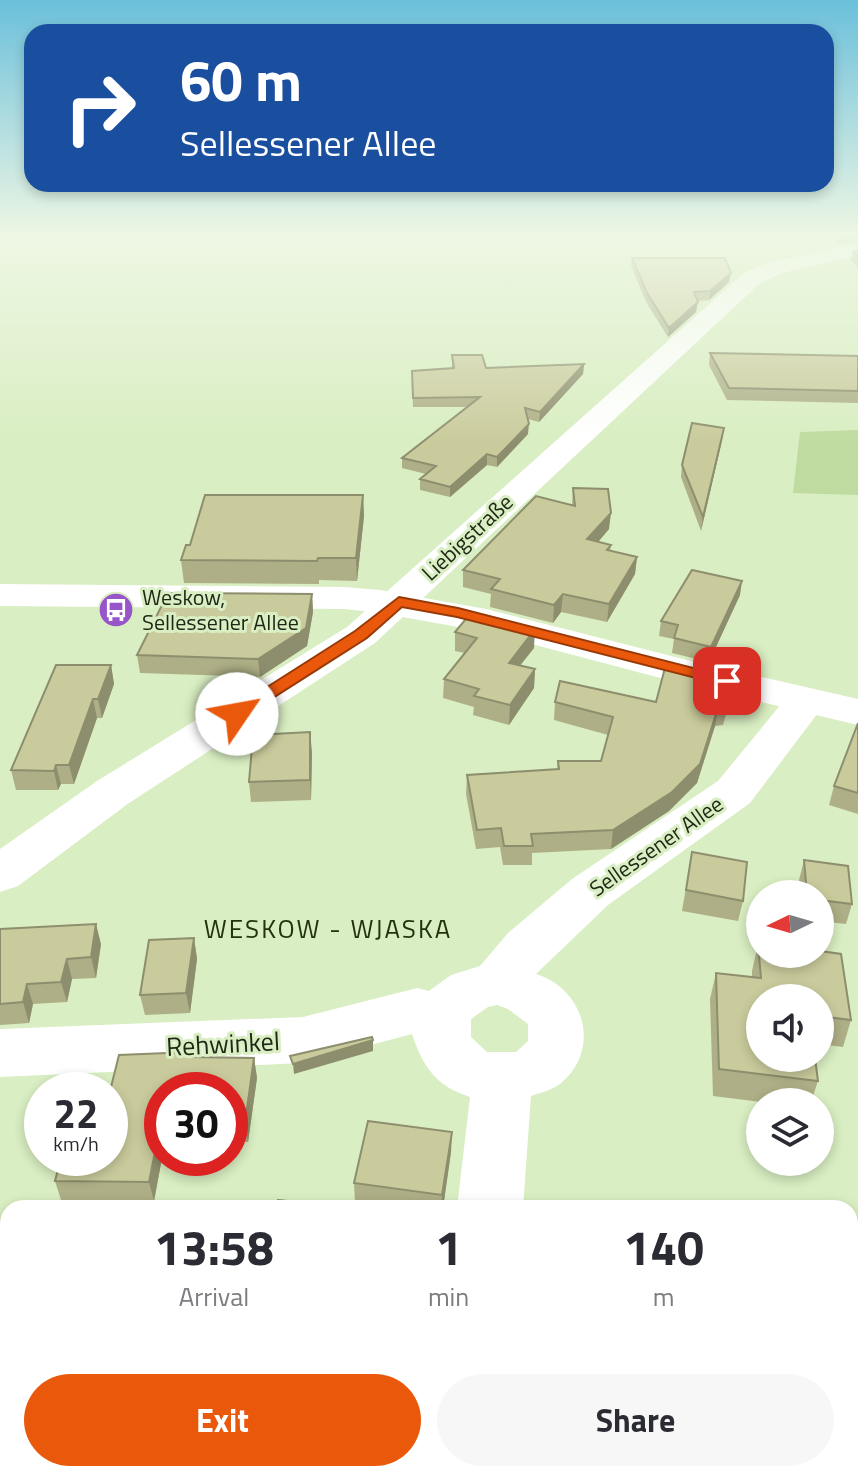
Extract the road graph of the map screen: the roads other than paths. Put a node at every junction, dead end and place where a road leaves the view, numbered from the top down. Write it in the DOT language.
graph roads {
  1 [pos="721,306"];
  2 [pos="0,595"];
  3 [pos="399,602"];
  4 [pos="806,701"];
  5 [pos="858,712"];
  6 [pos="0,874"];
  7 [pos="497,984"];
  8 [pos="440,1022"];
  9 [pos="0,1053"];
  10 [pos="502,1079"];
  11 [pos="491,1200"];
  1 -- 3 [label="street, Liebigstraße"];
  2 -- 3 [label="street"];
  3 -- 4 [label="street"];
  3 -- 6 [label="street, Liebigstraße"];
  4 -- 5 [label="street"];
  4 -- 7 [label="street, Sellessener Allee"];
  7 -- 8 [label="street"];
  7 -- 10 [label="street"];
  8 -- 9 [label="street, Rehwinkel"];
  8 -- 10 [label="street"];
  10 -- 11 [label="street"];
}
